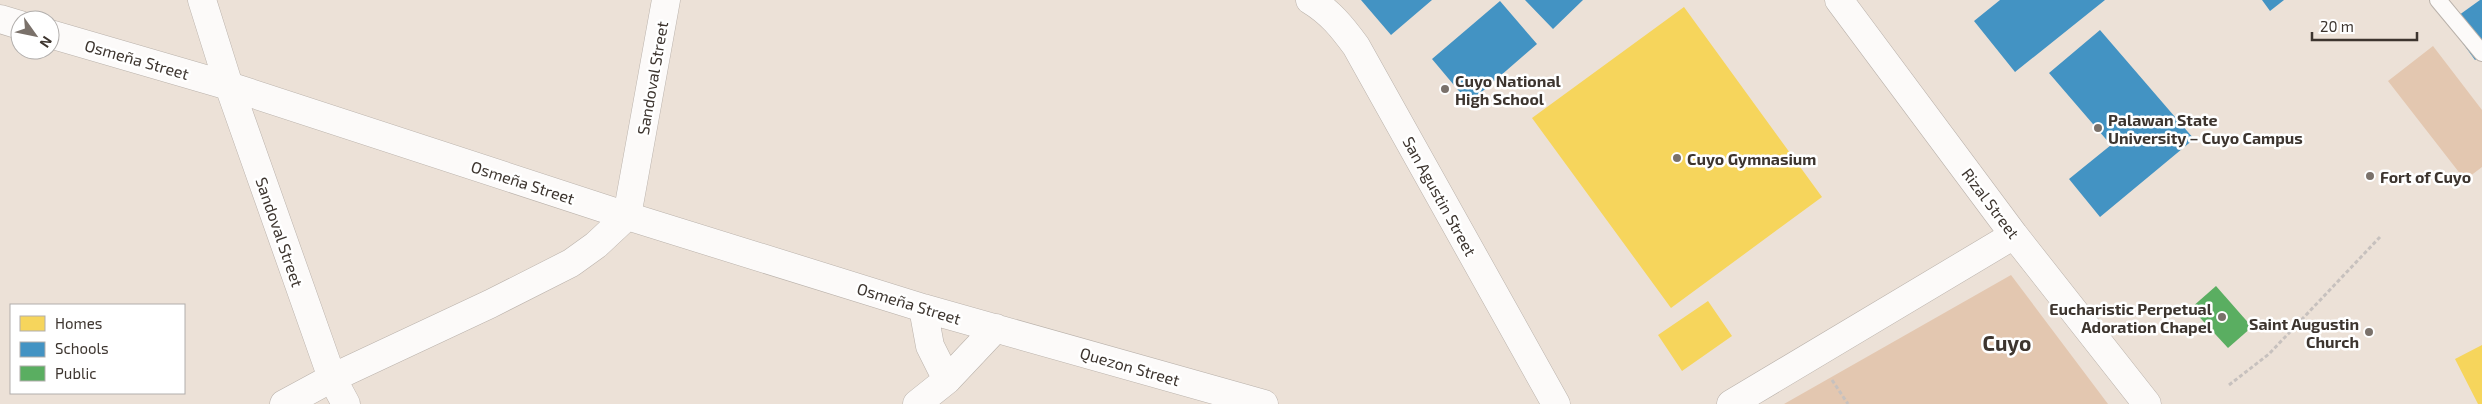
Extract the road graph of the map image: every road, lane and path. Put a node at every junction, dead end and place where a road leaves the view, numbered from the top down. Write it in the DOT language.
graph roads {
  1 [pos="202,0"];
  2 [pos="666,0"];
  3 [pos="1310,0"];
  4 [pos="1839,0"];
  5 [pos="2438,0"];
  6 [pos="60,37"];
  7 [pos="2482,53"];
  8 [pos="228,86"];
  9 [pos="627,216"];
  10 [pos="2014,235"];
  11 [pos="2380,237"];
  12 [pos="923,308"];
  13 [pos="996,328"];
  14 [pos="332,378"];
  15 [pos="947,380"];
  16 [pos="2229,385"];
  17 [pos="923,402"];
  18 [pos="284,404"];
  19 [pos="346,404"];
  20 [pos="1264,404"];
  21 [pos="1556,404"];
  22 [pos="1731,404"];
  23 [pos="2147,404"];
  1 -- 8 [label="street, Sandoval Street"];
  2 -- 9 [label="street, Sandoval Street"];
  3 -- 21 [label="street, San Agustin Street"];
  4 -- 10 [label="street, Rizal Street"];
  5 -- 7 [label="lane"];
  6 -- 8 [label="street, Osmeña Street"];
  8 -- 9 [label="street, Osmeña Street"];
  8 -- 14 [label="street, Sandoval Street"];
  9 -- 12 [label="street, Osmeña Street"];
  9 -- 14 [label="street"];
  10 -- 22 [label="street"];
  10 -- 23 [label="street, Rizal Street"];
  11 -- 16 [label="path"];
  12 -- 13 [label="street, Osmeña Street"];
  12 -- 15 [label="street"];
  13 -- 15 [label="street"];
  13 -- 20 [label="street, Quezon Street"];
  14 -- 18 [label="street"];
  14 -- 19 [label="street, Sandoval Street"];
  15 -- 17 [label="street"];
}
